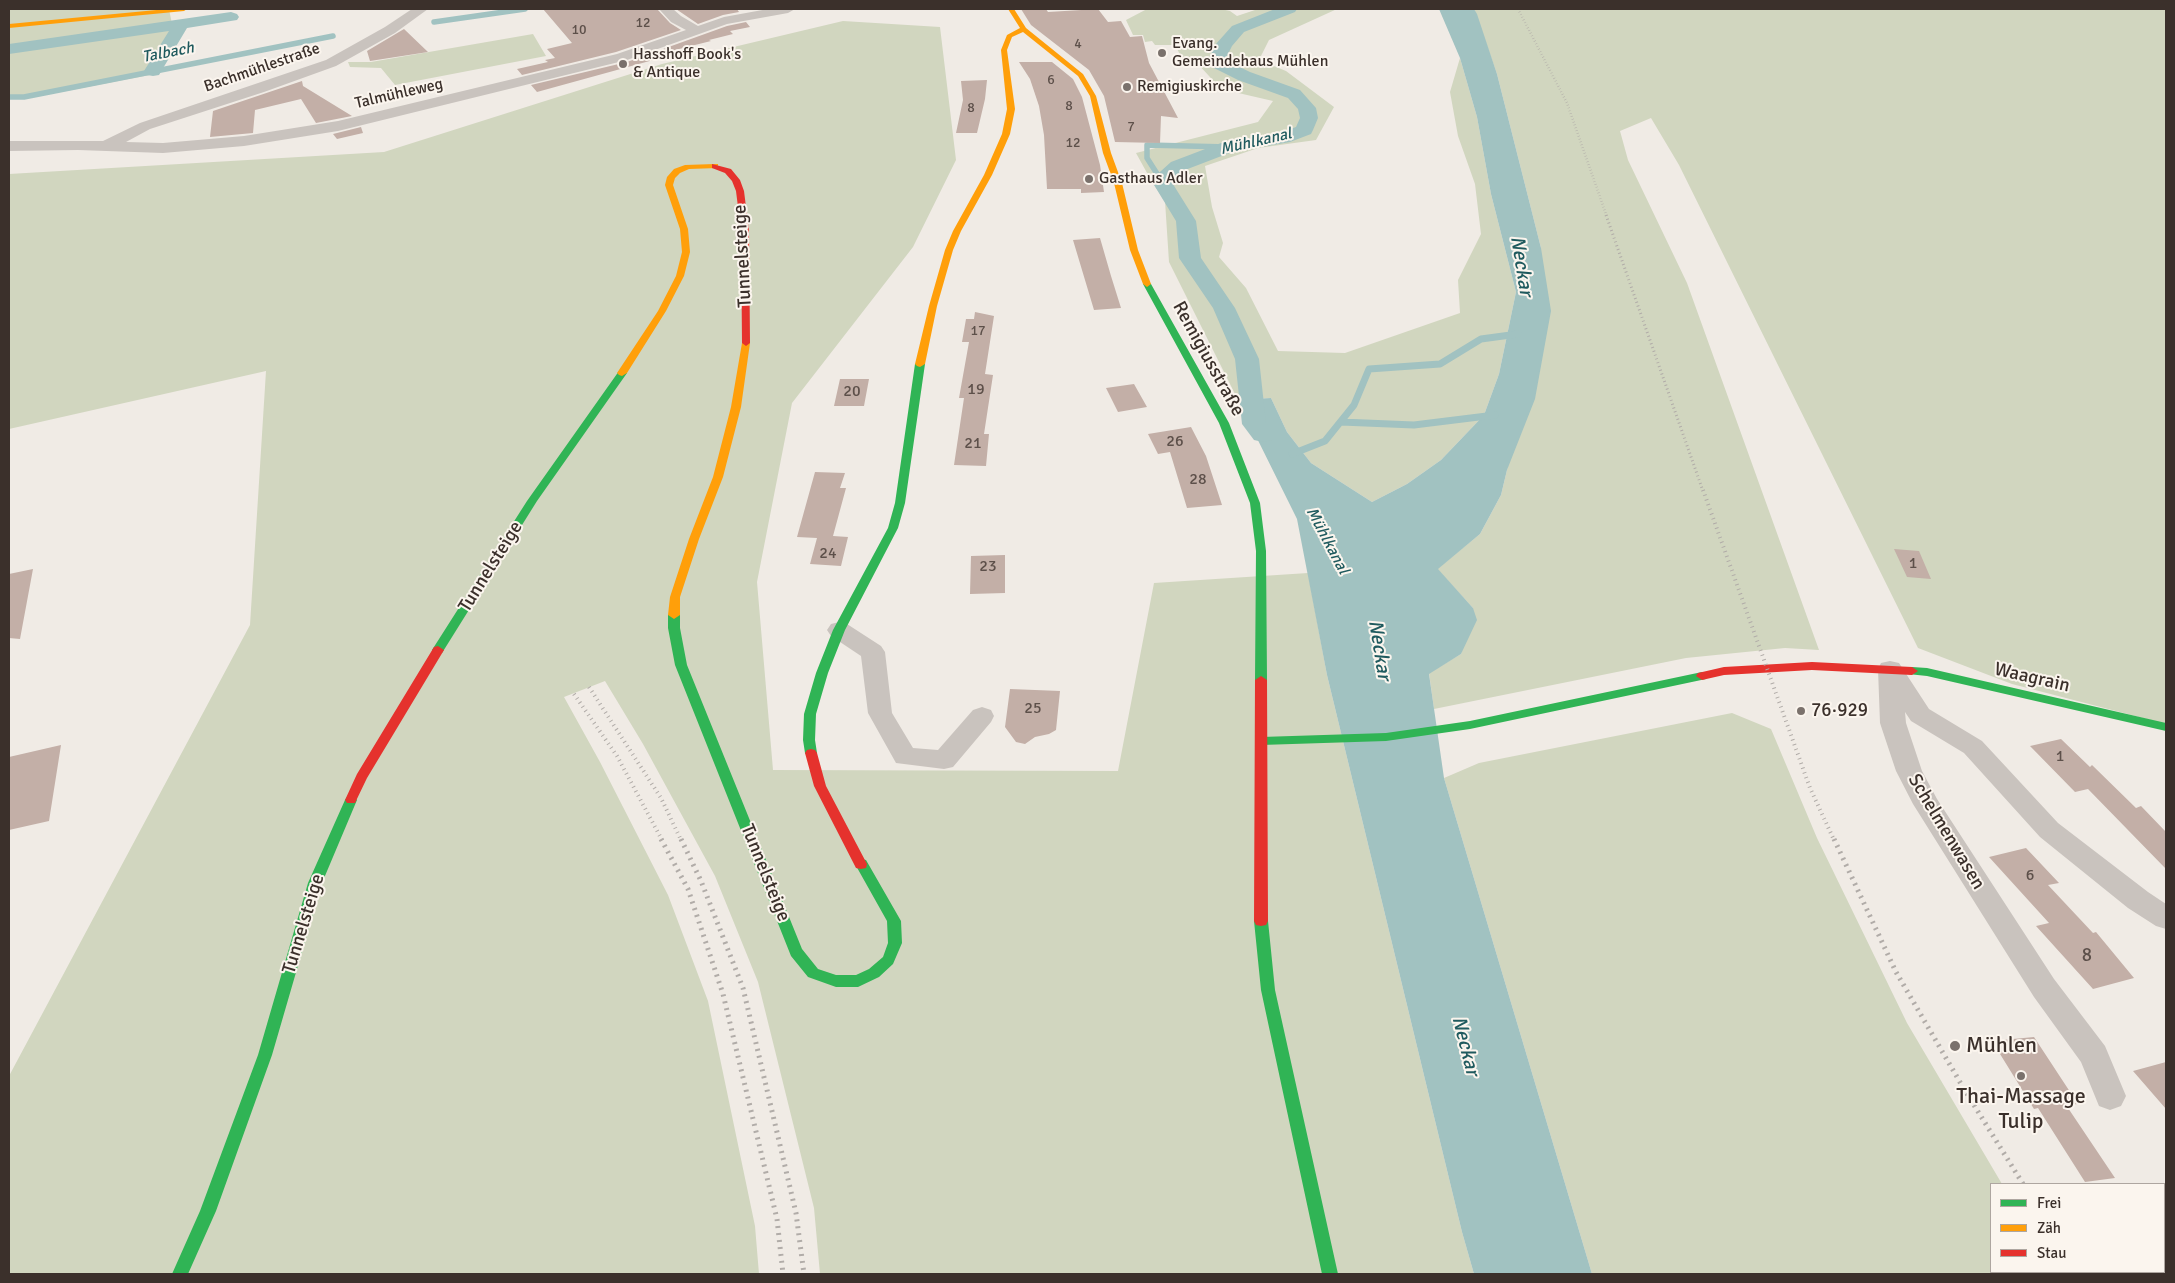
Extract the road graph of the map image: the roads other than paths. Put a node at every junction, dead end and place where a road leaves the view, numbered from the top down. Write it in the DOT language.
graph roads {
  1 [pos="184,9"];
  2 [pos="421,9"];
  3 [pos="665,9"];
  4 [pos="788,9"];
  5 [pos="1011,9"];
  6 [pos="146,11"];
  7 [pos="9,26"];
  8 [pos="1024,29"];
  9 [pos="698,30"];
  10 [pos="108,145"];
  11 [pos="9,146"];
  12 [pos="839,630"];
  13 [pos="1890,669"];
  14 [pos="982,716"];
  15 [pos="2166,726"];
  16 [pos="1261,741"];
  17 [pos="2166,918"];
  18 [pos="2110,1096"];
  19 [pos="180,1274"];
  20 [pos="1330,1274"];
  1 -- 6 [label="street"];
  2 -- 10 [label="street, Bachmühlestraße"];
  3 -- 9 [label="street"];
  4 -- 9 [label="street, Talmühleweg"];
  5 -- 8 [label="street, Remigiusstraße"];
  6 -- 7 [label="street"];
  8 -- 12 [label="street, Tunnelsteige"];
  8 -- 16 [label="street, Remigiusstraße"];
  9 -- 10 [label="street, Talmühleweg"];
  10 -- 11 [label="street, Talmühleweg"];
  12 -- 14 [label="street"];
  12 -- 19 [label="street, Tunnelsteige"];
  13 -- 15 [label="street, Waagrain"];
  13 -- 16 [label="street, Waagrain"];
  13 -- 17 [label="street"];
  13 -- 18 [label="street, Schelmenwasen"];
  16 -- 20 [label="street, Remigiusstraße"];
}
